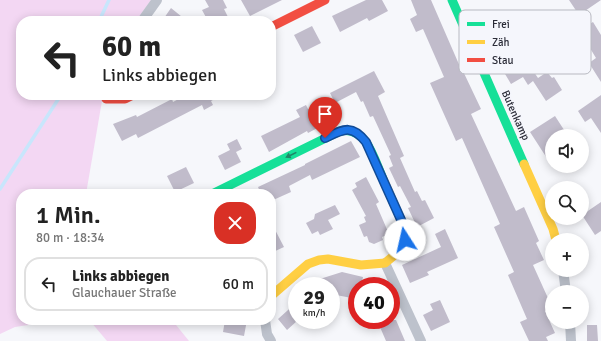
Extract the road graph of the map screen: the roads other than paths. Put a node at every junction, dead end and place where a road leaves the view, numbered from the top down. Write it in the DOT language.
graph roads {
  1 [pos="157,0"];
  2 [pos="325,0"];
  3 [pos="452,0"];
  4 [pos="146,16"];
  5 [pos="459,16"];
  6 [pos="276,24"];
  7 [pos="485,74"];
  8 [pos="222,189"];
  9 [pos="554,233"];
  10 [pos="385,263"];
  11 [pos="276,292"];
  12 [pos="266,325"];
  13 [pos="570,329"];
  14 [pos="271,341"];
  15 [pos="421,341"];
  16 [pos="571,341"];
  1 -- 4 [label="street"];
  2 -- 6 [label="street"];
  3 -- 5 [label="street, Butenkamp"];
  7 -- 9 [label="street, Butenkamp"];
  10 -- 8 [label="street, one-way"];
  10 -- 11 [label="street"];
  10 -- 15 [label="street"];
  12 -- 14 [label="street"];
  13 -- 16 [label="street"];
}
